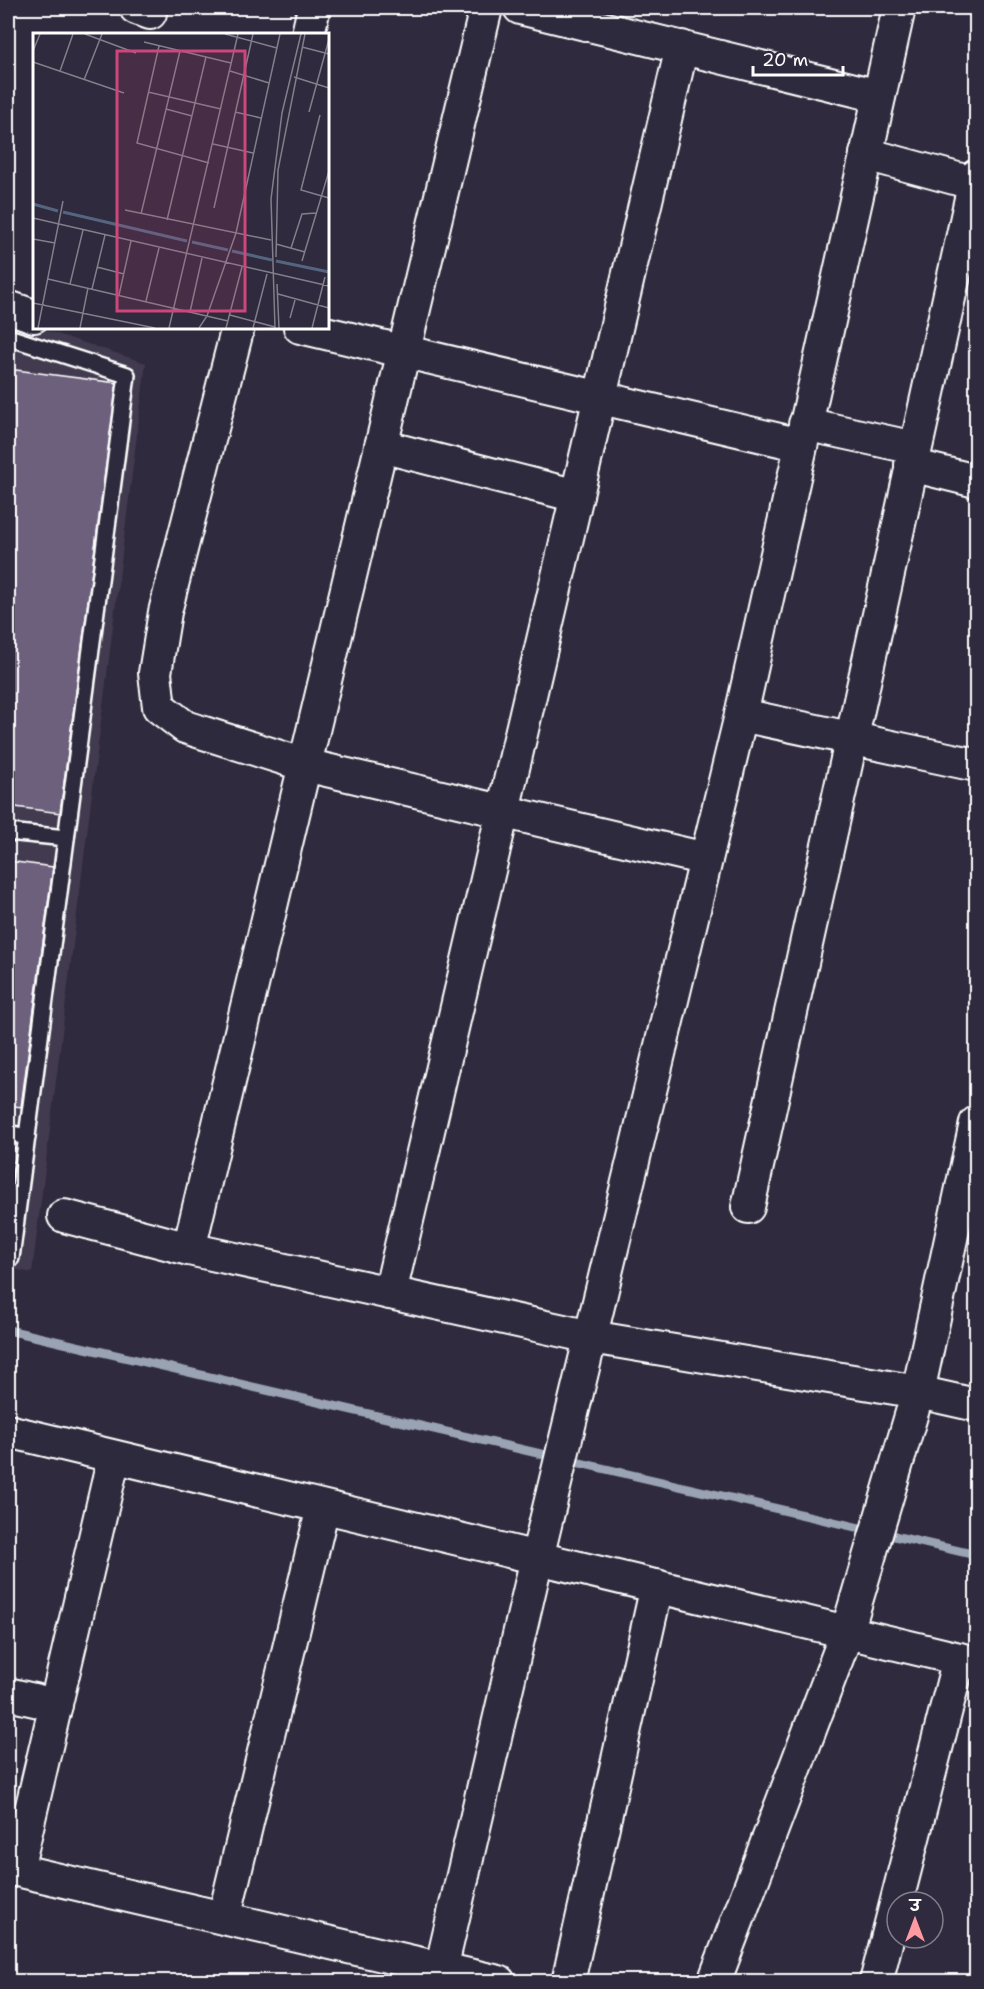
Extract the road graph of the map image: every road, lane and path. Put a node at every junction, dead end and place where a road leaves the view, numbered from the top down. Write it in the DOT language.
graph roads {
  1 [pos="314,8"];
  2 [pos="486,8"];
  3 [pos="520,8"];
  4 [pos="899,8"];
  5 [pos="308,33"];
  6 [pos="682,47"];
  7 [pos="879,96"];
  8 [pos="866,154"];
  9 [pos="976,181"];
  10 [pos="8,307"];
  11 [pos="33,316"];
  12 [pos="238,328"];
  13 [pos="304,328"];
  14 [pos="8,337"];
  15 [pos="404,351"];
  16 [pos="600,398"];
  17 [pos="803,434"];
  18 [pos="381,446"];
  19 [pos="913,456"];
  20 [pos="976,481"];
  21 [pos="577,496"];
  22 [pos="741,715"];
  23 [pos="851,739"];
  24 [pos="305,765"];
  25 [pos="976,765"];
  26 [pos="503,811"];
  27 [pos="8,832"];
  28 [pos="66,838"];
  29 [pos="706,859"];
  30 [pos="976,1123"];
  31 [pos="8,1133"];
  32 [pos="27,1137"];
  33 [pos="748,1207"];
  34 [pos="64,1216"];
  35 [pos="189,1249"];
  36 [pos="8,1257"];
  37 [pos="390,1293"];
  38 [pos="591,1337"];
  39 [pos="918,1392"];
  40 [pos="976,1405"];
  41 [pos="8,1431"];
  42 [pos="114,1456"];
  43 [pos="323,1507"];
  44 [pos="537,1558"];
  45 [pos="657,1587"];
  46 [pos="847,1632"];
  47 [pos="968,1661"];
  48 [pos="8,1694"];
  49 [pos="56,1705"];
  50 [pos="12,1869"];
  51 [pos="224,1918"];
  52 [pos="440,1974"];
  53 [pos="499,1982"];
  54 [pos="568,1982"];
  55 [pos="714,1982"];
  56 [pos="876,1982"];
  1 -- 5 [label="street"];
  2 -- 15 [label="street"];
  3 -- 6 [label="street"];
  4 -- 7 [label="street"];
  6 -- 7 [label="street"];
  6 -- 16 [label="street"];
  7 -- 8 [label="street"];
  8 -- 9 [label="street"];
  8 -- 17 [label="street"];
  9 -- 19 [label="street"];
  10 -- 11 [label="street"];
  12 -- 24 [label="street"];
  13 -- 15 [label="street"];
  14 -- 28 [label="lane"];
  15 -- 16 [label="street"];
  15 -- 18 [label="street"];
  16 -- 17 [label="street"];
  16 -- 21 [label="street"];
  17 -- 19 [label="street"];
  17 -- 22 [label="street"];
  18 -- 21 [label="street"];
  18 -- 24 [label="street"];
  19 -- 20 [label="street"];
  19 -- 23 [label="street"];
  21 -- 26 [label="street"];
  22 -- 23 [label="street"];
  22 -- 29 [label="street"];
  23 -- 25 [label="street"];
  23 -- 33 [label="street"];
  24 -- 26 [label="street"];
  24 -- 35 [label="street"];
  26 -- 29 [label="street"];
  26 -- 37 [label="street"];
  27 -- 28 [label="lane"];
  28 -- 32 [label="lane"];
  29 -- 38 [label="street"];
  30 -- 39 [label="street"];
  31 -- 32 [label="lane"];
  32 -- 36 [label="lane"];
  34 -- 35 [label="street"];
  35 -- 37 [label="street"];
  37 -- 38 [label="street"];
  38 -- 39 [label="street"];
  38 -- 44 [label="street"];
  39 -- 40 [label="street"];
  39 -- 46 [label="street"];
  41 -- 42 [label="street"];
  42 -- 43 [label="street"];
  42 -- 49 [label="street"];
  43 -- 44 [label="street"];
  43 -- 51 [label="street"];
  44 -- 45 [label="street"];
  44 -- 52 [label="street"];
  45 -- 46 [label="street"];
  45 -- 54 [label="street"];
  46 -- 47 [label="street"];
  46 -- 55 [label="street"];
  47 -- 56 [label="street"];
  48 -- 49 [label="street"];
  49 -- 50 [label="street"];
  50 -- 51 [label="street"];
  51 -- 52 [label="street"];
  52 -- 53 [label="street"];
}
